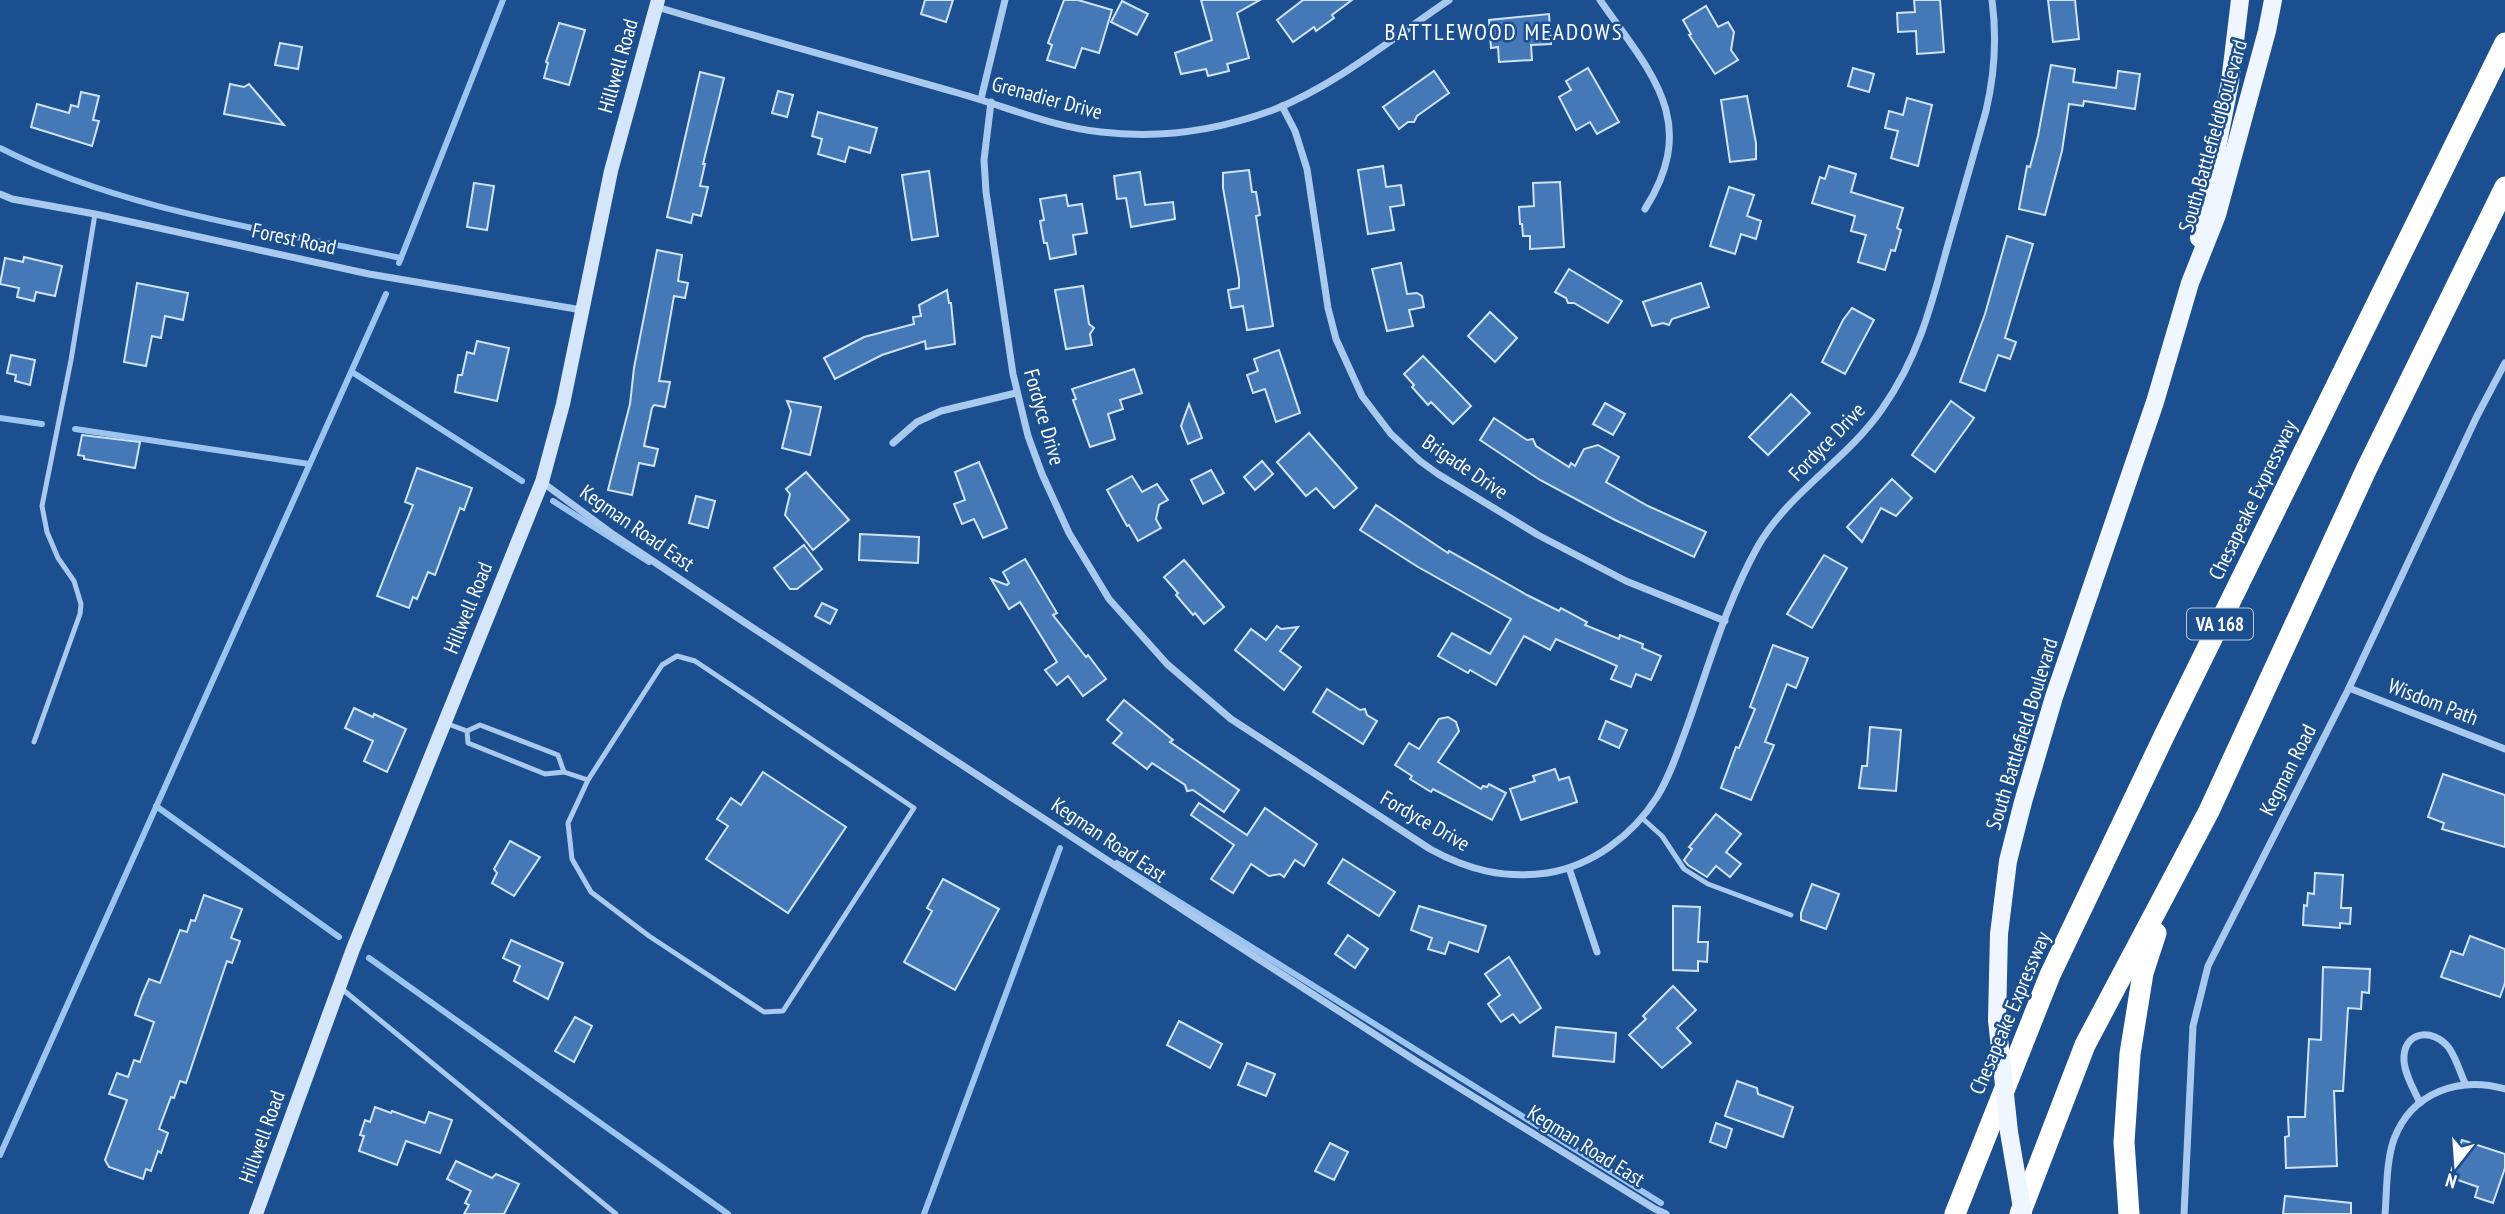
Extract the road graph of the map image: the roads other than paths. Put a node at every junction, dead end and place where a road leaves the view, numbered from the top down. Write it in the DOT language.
graph roads {
  1 [pos="1005,0"];
  2 [pos="1449,0"];
  3 [pos="1600,0"];
  4 [pos="1993,0"];
  5 [pos="2240,0"];
  6 [pos="2273,0"];
  7 [pos="657,3"];
  8 [pos="2505,43"];
  9 [pos="981,99"];
  10 [pos="991,102"];
  11 [pos="1282,106"];
  12 [pos="2505,187"];
  13 [pos="0,194"];
  14 [pos="1645,209"];
  15 [pos="95,214"];
  16 [pos="2190,282"];
  17 [pos="582,310"];
  18 [pos="2505,363"];
  19 [pos="1016,393"];
  20 [pos="893,443"];
  21 [pos="542,482"];
  22 [pos="1725,621"];
  23 [pos="2349,688"];
  24 [pos="444,723"];
  25 [pos="467,731"];
  26 [pos="34,741"];
  27 [pos="2505,749"];
  28 [pos="564,772"];
  29 [pos="587,780"];
  30 [pos="2209,811"];
  31 [pos="1642,818"];
  32 [pos="1569,867"];
  33 [pos="1791,915"];
  34 [pos="1597,952"];
  35 [pos="339,987"];
  36 [pos="2465,1083"];
  37 [pos="2505,1088"];
  38 [pos="2420,1103"];
  39 [pos="256,1214"];
  40 [pos="616,1214"];
  41 [pos="1667,1214"];
  42 [pos="1955,1214"];
  43 [pos="2021,1214"];
  44 [pos="2129,1214"];
  45 [pos="2184,1214"];
  46 [pos="2385,1214"];
  1 -- 9 [label="street"];
  2 -- 11 [label="street, Grenadier Drive"];
  3 -- 14 [label="street"];
  4 -- 22 [label="street, Fordyce Drive"];
  5 -- 16 [label="main road, South Battlefield Boulevard"];
  6 -- 16 [label="main road, South Battlefield Boulevard"];
  7 -- 9 [label="street, Grenadier Drive"];
  7 -- 17 [label="street, Hillwell Road"];
  8 -- 42 [label="highway, Chesapeake Expressway / VA 168"];
  9 -- 10 [label="street, Grenadier Drive"];
  10 -- 11 [label="street, Grenadier Drive"];
  10 -- 19 [label="street, Fordyce Drive"];
  11 -- 22 [label="street, Brigade Drive"];
  12 -- 30 [label="highway, VA 168"];
  13 -- 15 [label="street, Forest Road"];
  15 -- 17 [label="street, Forest Road"];
  15 -- 26 [label="lane"];
  16 -- 43 [label="main road, South Battlefield Boulevard, bridge"];
  17 -- 21 [label="street, Hillwell Road"];
  18 -- 23 [label="street, Kegman Road"];
  19 -- 20 [label="street"];
  19 -- 32 [label="street, Fordyce Drive"];
  21 -- 24 [label="street, Hillwell Road"];
  21 -- 41 [label="street, Kegman Road East"];
  22 -- 31 [label="street, Fordyce Drive"];
  23 -- 27 [label="street, Wisdom Path"];
  23 -- 45 [label="street, Kegman Road"];
  24 -- 25 [label="lane"];
  24 -- 35 [label="street, Hillwell Road"];
  25 -- 28 [label="lane"];
  25 -- 28 [label="lane"];
  28 -- 29 [label="lane"];
  29 -- 29 [label="lane"];
  30 -- 43 [label="highway, VA 168"];
  30 -- 44 [label="highway"];
  31 -- 32 [label="street, Fordyce Drive"];
  31 -- 33 [label="lane"];
  32 -- 34 [label="street"];
  35 -- 39 [label="street, Hillwell Road"];
  35 -- 40 [label="lane"];
  36 -- 37 [label="street"];
  36 -- 38 [label="street"];
  36 -- 38 [label="street"];
  38 -- 46 [label="street"];
}
